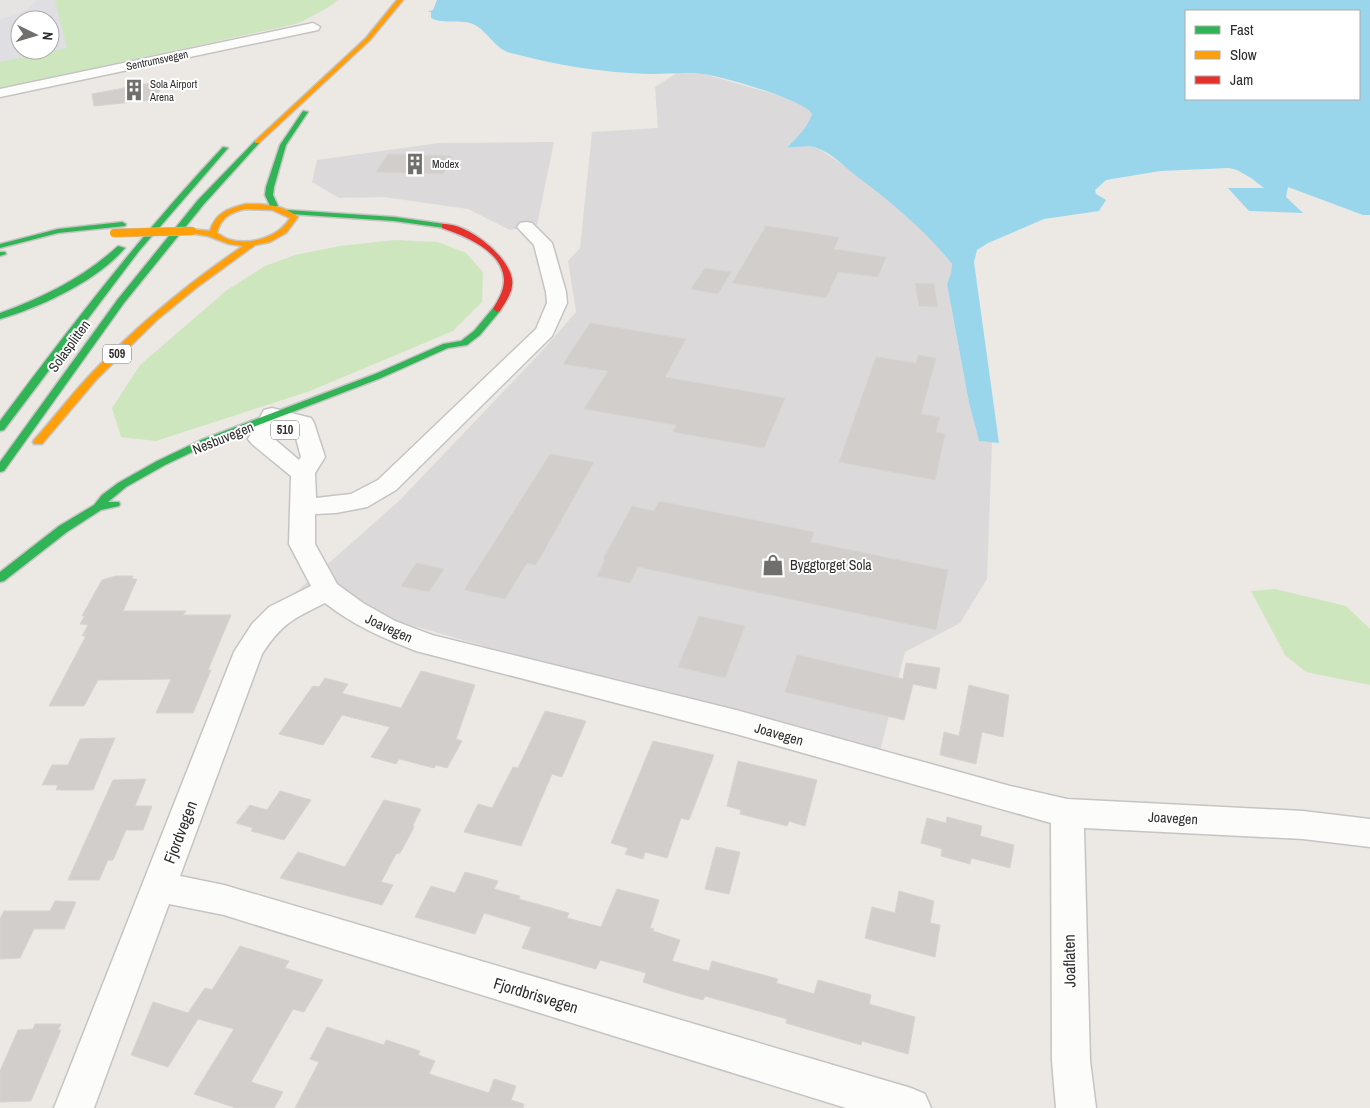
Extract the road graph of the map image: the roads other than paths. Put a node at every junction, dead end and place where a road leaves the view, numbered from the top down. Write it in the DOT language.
graph roads {
  1 [pos="400,0"];
  2 [pos="313,27"];
  3 [pos="368,39"];
  4 [pos="0,93"];
  5 [pos="235,139"];
  6 [pos="195,179"];
  7 [pos="274,206"];
  8 [pos="290,212"];
  9 [pos="219,218"];
  10 [pos="370,219"];
  11 [pos="195,226"];
  12 [pos="526,227"];
  13 [pos="288,230"];
  14 [pos="213,234"];
  15 [pos="254,242"];
  16 [pos="0,252"];
  17 [pos="0,316"];
  18 [pos="464,343"];
  19 [pos="454,355"];
  20 [pos="0,428"];
  21 [pos="280,429"];
  22 [pos="30,452"];
  23 [pos="0,469"];
  24 [pos="303,473"];
  25 [pos="126,498"];
  26 [pos="304,506"];
  27 [pos="98,507"];
  28 [pos="0,578"];
  29 [pos="327,590"];
  30 [pos="1067,813"];
  31 [pos="1370,833"];
  32 [pos="159,887"];
  33 [pos="74,1108"];
  34 [pos="911,1108"];
  35 [pos="1076,1108"];
  1 -- 3 [label="main road, 509"];
  2 -- 4 [label="street, Sentrumsvegen"];
  3 -- 7 [label="main road, 509"];
  3 -- 23 [label="main road, Solasplitten / 509"];
  5 -- 6 [label="main road"];
  6 -- 17 [label="main road"];
  6 -- 20 [label="main road, Solasplitten"];
  7 -- 8 [label="main road, 510"];
  7 -- 9 [label="main road, 510"];
  8 -- 10 [label="main road, 510"];
  8 -- 13 [label="main road"];
  9 -- 11 [label="main road, 510"];
  9 -- 14 [label="main road"];
  10 -- 13 [label="main road, 510"];
  10 -- 18 [label="main road, 510"];
  11 -- 14 [label="main road, 510"];
  11 -- 16 [label="main road, 510"];
  12 -- 26 [label="street"];
  13 -- 15 [label="main road, 510"];
  14 -- 15 [label="main road, 510"];
  15 -- 22 [label="main road, 509"];
  18 -- 19 [label="main road, 510"];
  18 -- 21 [label="main road, 510"];
  21 -- 24 [label="street"];
  21 -- 24 [label="street, Joavegen"];
  21 -- 27 [label="main road, 510"];
  24 -- 26 [label="street, Joavegen"];
  25 -- 27 [label="main road, 510"];
  26 -- 29 [label="street, Joavegen"];
  27 -- 28 [label="main road, 510"];
  29 -- 30 [label="street, Joavegen"];
  29 -- 32 [label="street, Fjordvegen"];
  30 -- 31 [label="street, Joavegen"];
  30 -- 35 [label="street, Joaflaten"];
  32 -- 33 [label="street, Fjordvegen"];
  32 -- 34 [label="street, Fjordbrisvegen"];
}
